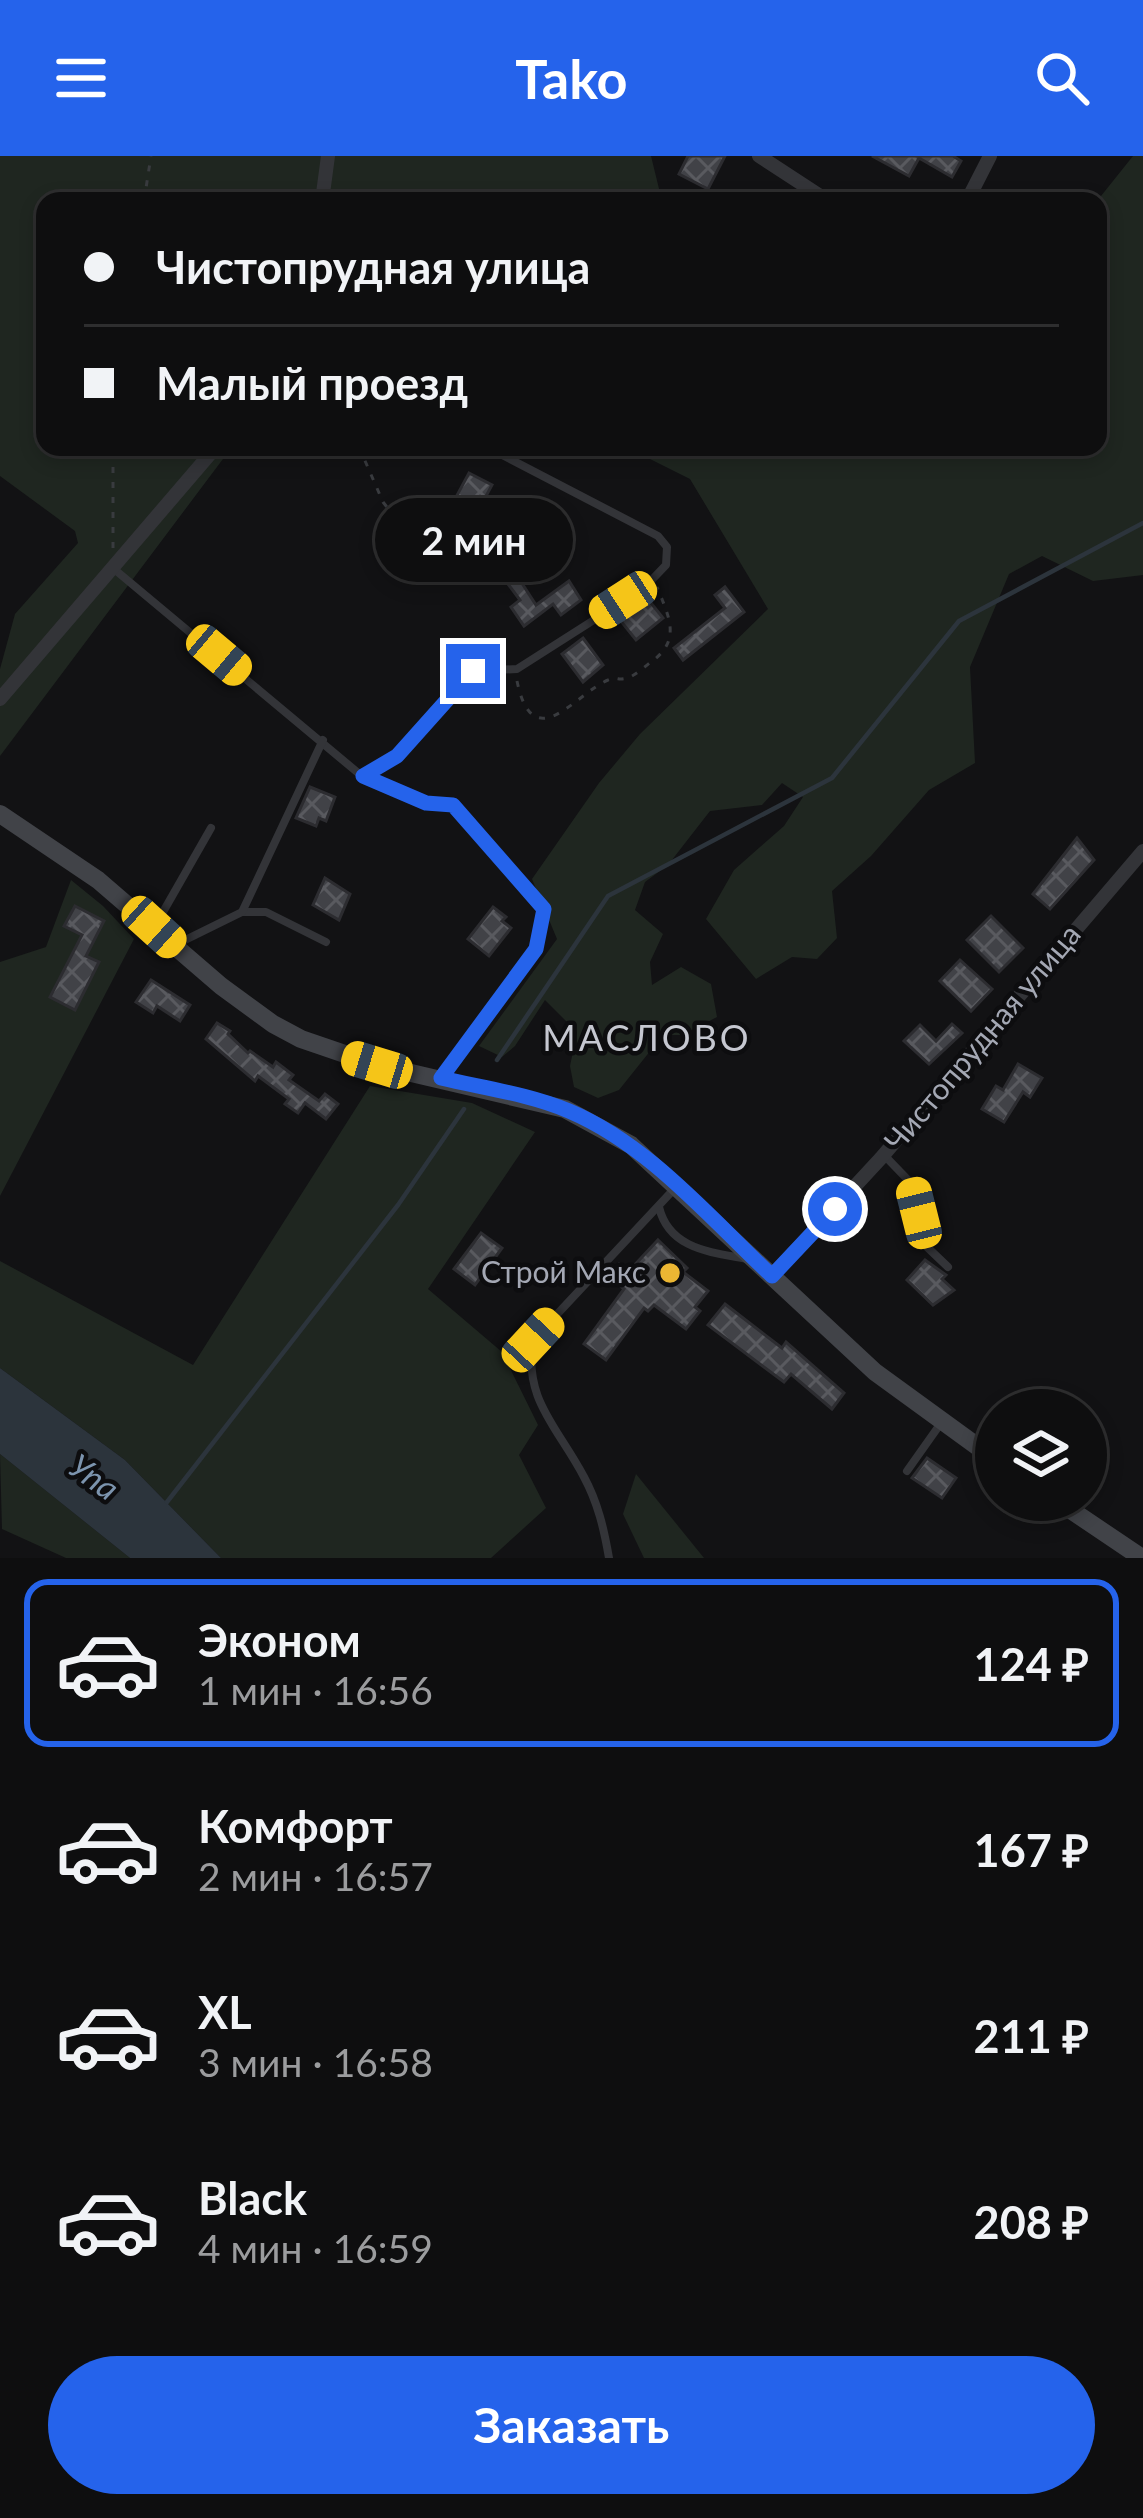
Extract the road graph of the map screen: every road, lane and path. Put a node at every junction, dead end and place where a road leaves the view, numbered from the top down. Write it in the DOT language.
graph roads {
  1 [pos="151,156"];
  2 [pos="328,156"];
  3 [pos="759,156"];
  4 [pos="990,156"];
  5 [pos="145,192"];
  6 [pos="323,192"];
  7 [pos="813,192"];
  8 [pos="972,192"];
  9 [pos="113,456"];
  10 [pos="208,456"];
  11 [pos="363,456"];
  12 [pos="505,456"];
  13 [pos="113,568"];
  14 [pos="444,580"];
  15 [pos="654,580"];
  16 [pos="514,671"];
  17 [pos="0,699"];
  18 [pos="323,740"];
  19 [pos="363,776"];
  20 [pos="0,814"];
  21 [pos="211,827"];
  22 [pos="1143,851"];
  23 [pos="242,913"];
  24 [pos="154,927"];
  25 [pos="326,941"];
  26 [pos="175,946"];
  27 [pos="441,1078"];
  28 [pos="883,1154"];
  29 [pos="677,1186"];
  30 [pos="659,1205"];
  31 [pos="754,1260"];
  32 [pos="948,1267"];
  33 [pos="772,1276"];
  34 [pos="941,1422"];
  35 [pos="975,1445"];
  36 [pos="907,1471"];
  37 [pos="1082,1521"];
  38 [pos="1120,1552"];
  39 [pos="609,1558"];
  40 [pos="1142,1558"];
  1 -- 5 [label="path"];
  2 -- 6 [label="street"];
  3 -- 7 [label="street"];
  4 -- 8 [label="street"];
  9 -- 13 [label="path"];
  10 -- 13 [label="street"];
  11 -- 14 [label="path"];
  12 -- 15 [label="lane"];
  13 -- 17 [label="street"];
  13 -- 18 [label="lane"];
  15 -- 16 [label="lane"];
  15 -- 16 [label="path"];
  16 -- 19 [label="lane"];
  18 -- 19 [label="lane"];
  18 -- 23 [label="lane"];
  19 -- 27 [label="lane"];
  20 -- 24 [label="main road"];
  21 -- 24 [label="lane"];
  22 -- 28 [label="street, Чистопрудная улица"];
  23 -- 25 [label="lane"];
  23 -- 26 [label="lane"];
  24 -- 26 [label="main road"];
  26 -- 27 [label="main road"];
  27 -- 29 [label="main road"];
  28 -- 32 [label="lane"];
  28 -- 33 [label="street, Чистопрудная улица"];
  29 -- 30 [label="lane"];
  29 -- 31 [label="main road"];
  30 -- 31 [label="lane"];
  30 -- 39 [label="lane"];
  31 -- 33 [label="main road"];
  33 -- 34 [label="main road"];
  34 -- 35 [label="main road"];
  34 -- 36 [label="lane"];
  37 -- 38 [label="main road"];
  38 -- 40 [label="main road"];
}
